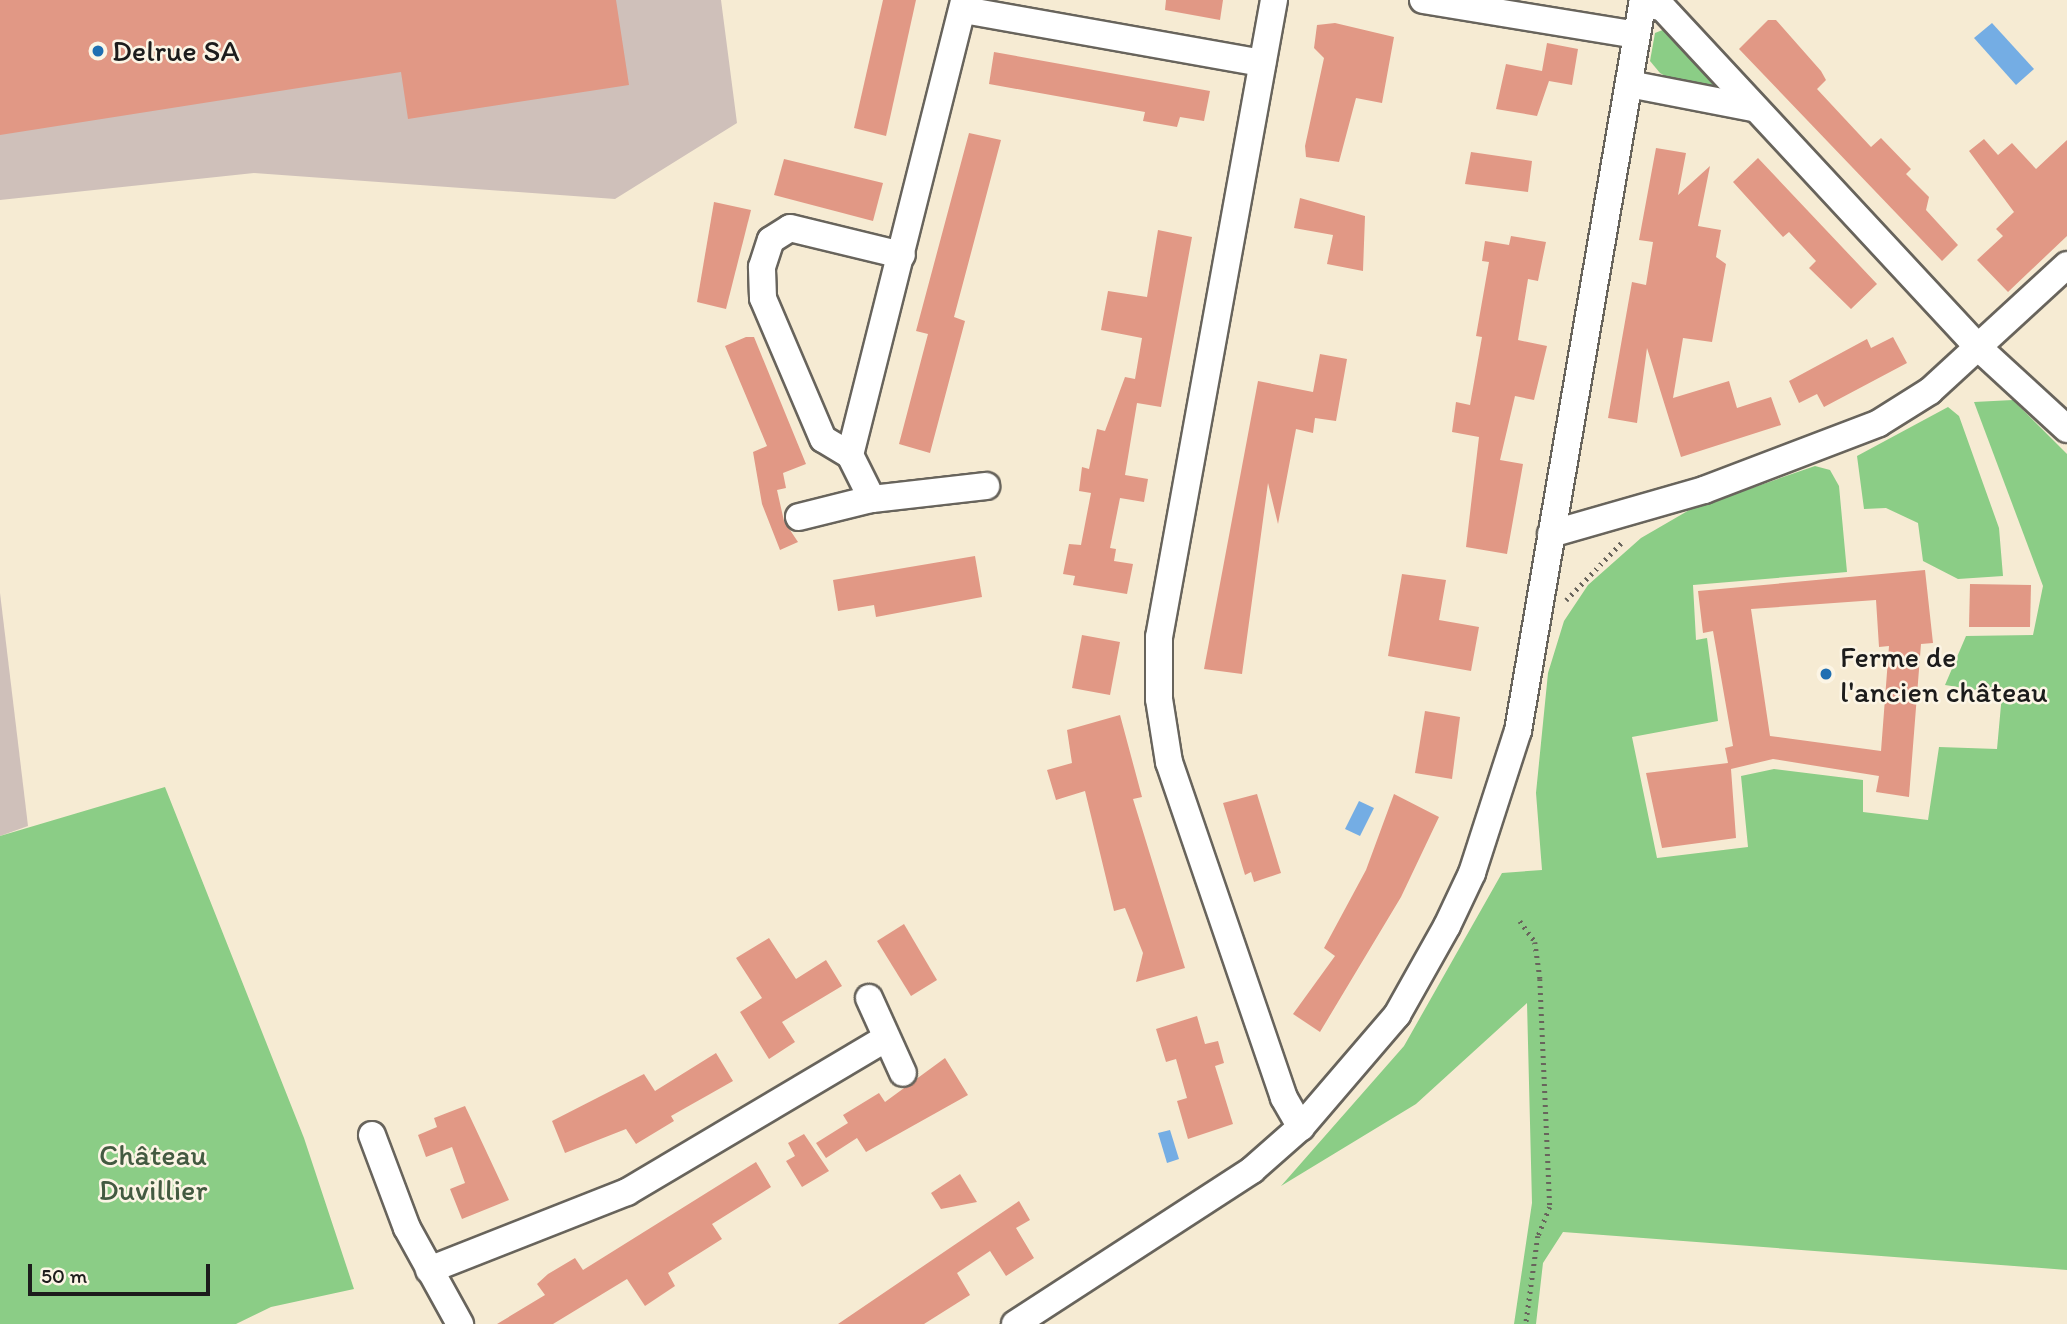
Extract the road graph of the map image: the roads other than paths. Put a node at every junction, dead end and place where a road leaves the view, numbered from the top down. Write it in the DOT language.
graph roads {
  1 [pos="1274,0"];
  2 [pos="1423,0"];
  3 [pos="1642,2"];
  4 [pos="964,5"];
  5 [pos="1636,35"];
  6 [pos="1262,63"];
  7 [pos="1629,84"];
  8 [pos="1753,108"];
  9 [pos="902,255"];
  10 [pos="2067,265"];
  11 [pos="1980,349"];
  12 [pos="2067,429"];
  13 [pos="850,455"];
  14 [pos="986,486"];
  15 [pos="872,499"];
  16 [pos="800,517"];
  17 [pos="1551,534"];
  18 [pos="869,998"];
  19 [pos="885,1039"];
  20 [pos="902,1073"];
  21 [pos="1301,1127"];
  22 [pos="372,1135"];
  23 [pos="429,1270"];
  24 [pos="460,1324"];
  25 [pos="1015,1324"];
  1 -- 6 [label="street"];
  2 -- 5 [label="street"];
  3 -- 5 [label="street"];
  3 -- 8 [label="street"];
  4 -- 6 [label="street"];
  4 -- 9 [label="street"];
  5 -- 7 [label="street"];
  6 -- 21 [label="street"];
  7 -- 8 [label="street"];
  7 -- 17 [label="street"];
  8 -- 11 [label="street"];
  9 -- 13 [label="street"];
  9 -- 13 [label="street"];
  10 -- 11 [label="street"];
  11 -- 12 [label="street"];
  11 -- 17 [label="street"];
  13 -- 15 [label="street"];
  14 -- 15 [label="street"];
  15 -- 16 [label="street"];
  17 -- 21 [label="street"];
  18 -- 19 [label="street"];
  19 -- 20 [label="street"];
  19 -- 23 [label="street"];
  21 -- 25 [label="street"];
  22 -- 23 [label="street"];
  23 -- 24 [label="street"];
}
